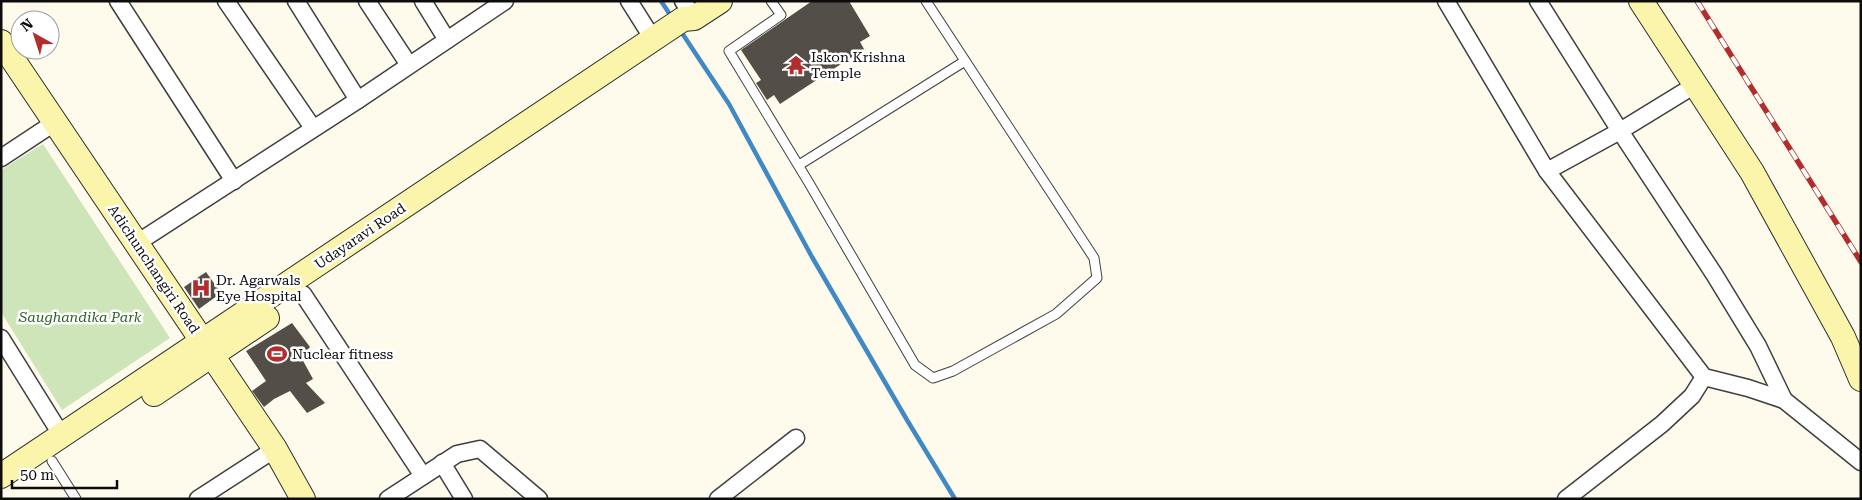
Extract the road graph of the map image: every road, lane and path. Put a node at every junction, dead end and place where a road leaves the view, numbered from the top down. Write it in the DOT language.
graph roads {
  1 [pos="118,1"];
  2 [pos="226,1"];
  3 [pos="296,1"];
  4 [pos="367,1"];
  5 [pos="423,1"];
  6 [pos="629,1"];
  7 [pos="720,1"];
  8 [pos="771,1"];
  9 [pos="926,1"];
  10 [pos="1446,1"];
  11 [pos="1538,1"];
  12 [pos="1641,1"];
  13 [pos="496,4"];
  14 [pos="688,17"];
  15 [pos="447,40"];
  16 [pos="658,41"];
  17 [pos="1,42"];
  18 [pos="965,61"];
  19 [pos="409,65"];
  20 [pos="1696,85"];
  21 [pos="358,100"];
  22 [pos="54,123"];
  23 [pos="313,128"];
  24 [pos="1620,131"];
  25 [pos="1,158"];
  26 [pos="799,165"];
  27 [pos="1547,171"];
  28 [pos="234,182"];
  29 [pos="137,243"];
  30 [pos="302,294"];
  31 [pos="1,338"];
  32 [pos="207,349"];
  33 [pos="1704,377"];
  34 [pos="1861,379"];
  35 [pos="1784,400"];
  36 [pos="62,436"];
  37 [pos="796,438"];
  38 [pos="275,449"];
  39 [pos="52,461"];
  40 [pos="1861,462"];
  41 [pos="442,463"];
  42 [pos="1,476"];
  43 [pos="423,476"];
  44 [pos="1,494"];
  45 [pos="76,499"];
  46 [pos="198,499"];
  47 [pos="303,499"];
  48 [pos="388,499"];
  49 [pos="464,499"];
  50 [pos="540,499"];
  51 [pos="718,499"];
  52 [pos="1566,499"];
  1 -- 28 [label="street"];
  2 -- 23 [label="street"];
  3 -- 21 [label="street"];
  4 -- 19 [label="street"];
  5 -- 15 [label="street"];
  6 -- 16 [label="street"];
  7 -- 14 [label="street, Udayaravi Road"];
  8 -- 26 [label="lane"];
  9 -- 18 [label="lane"];
  10 -- 27 [label="street"];
  11 -- 24 [label="street"];
  12 -- 20 [label="street"];
  13 -- 15 [label="street"];
  14 -- 16 [label="street, Udayaravi Road"];
  15 -- 19 [label="street"];
  16 -- 30 [label="street"];
  16 -- 32 [label="street, Udayaravi Road"];
  17 -- 22 [label="street, Adichunchangiri Road"];
  18 -- 26 [label="lane"];
  18 -- 26 [label="lane"];
  19 -- 21 [label="street"];
  20 -- 24 [label="street"];
  20 -- 34 [label="street"];
  21 -- 23 [label="street"];
  22 -- 25 [label="street"];
  22 -- 29 [label="street, Adichunchangiri Road"];
  23 -- 28 [label="street"];
  24 -- 27 [label="street"];
  24 -- 35 [label="street"];
  27 -- 33 [label="street"];
  28 -- 29 [label="street"];
  29 -- 32 [label="street, Adichunchangiri Road"];
  30 -- 32 [label="street"];
  30 -- 43 [label="street"];
  31 -- 36 [label="street"];
  32 -- 36 [label="street, Udayaravi Road"];
  32 -- 38 [label="street, Adichunchangiri Road"];
  32 -- 39 [label="street, Udayaravi Road"];
  33 -- 35 [label="street"];
  33 -- 52 [label="street"];
  35 -- 40 [label="street"];
  36 -- 42 [label="street, Udayaravi Road"];
  37 -- 51 [label="street"];
  38 -- 46 [label="street"];
  38 -- 47 [label="street, Adichunchangiri Road"];
  39 -- 44 [label="street, Udayaravi Road"];
  39 -- 45 [label="lane"];
  41 -- 43 [label="street"];
  41 -- 49 [label="street"];
  41 -- 50 [label="street"];
  43 -- 48 [label="street"];
}
